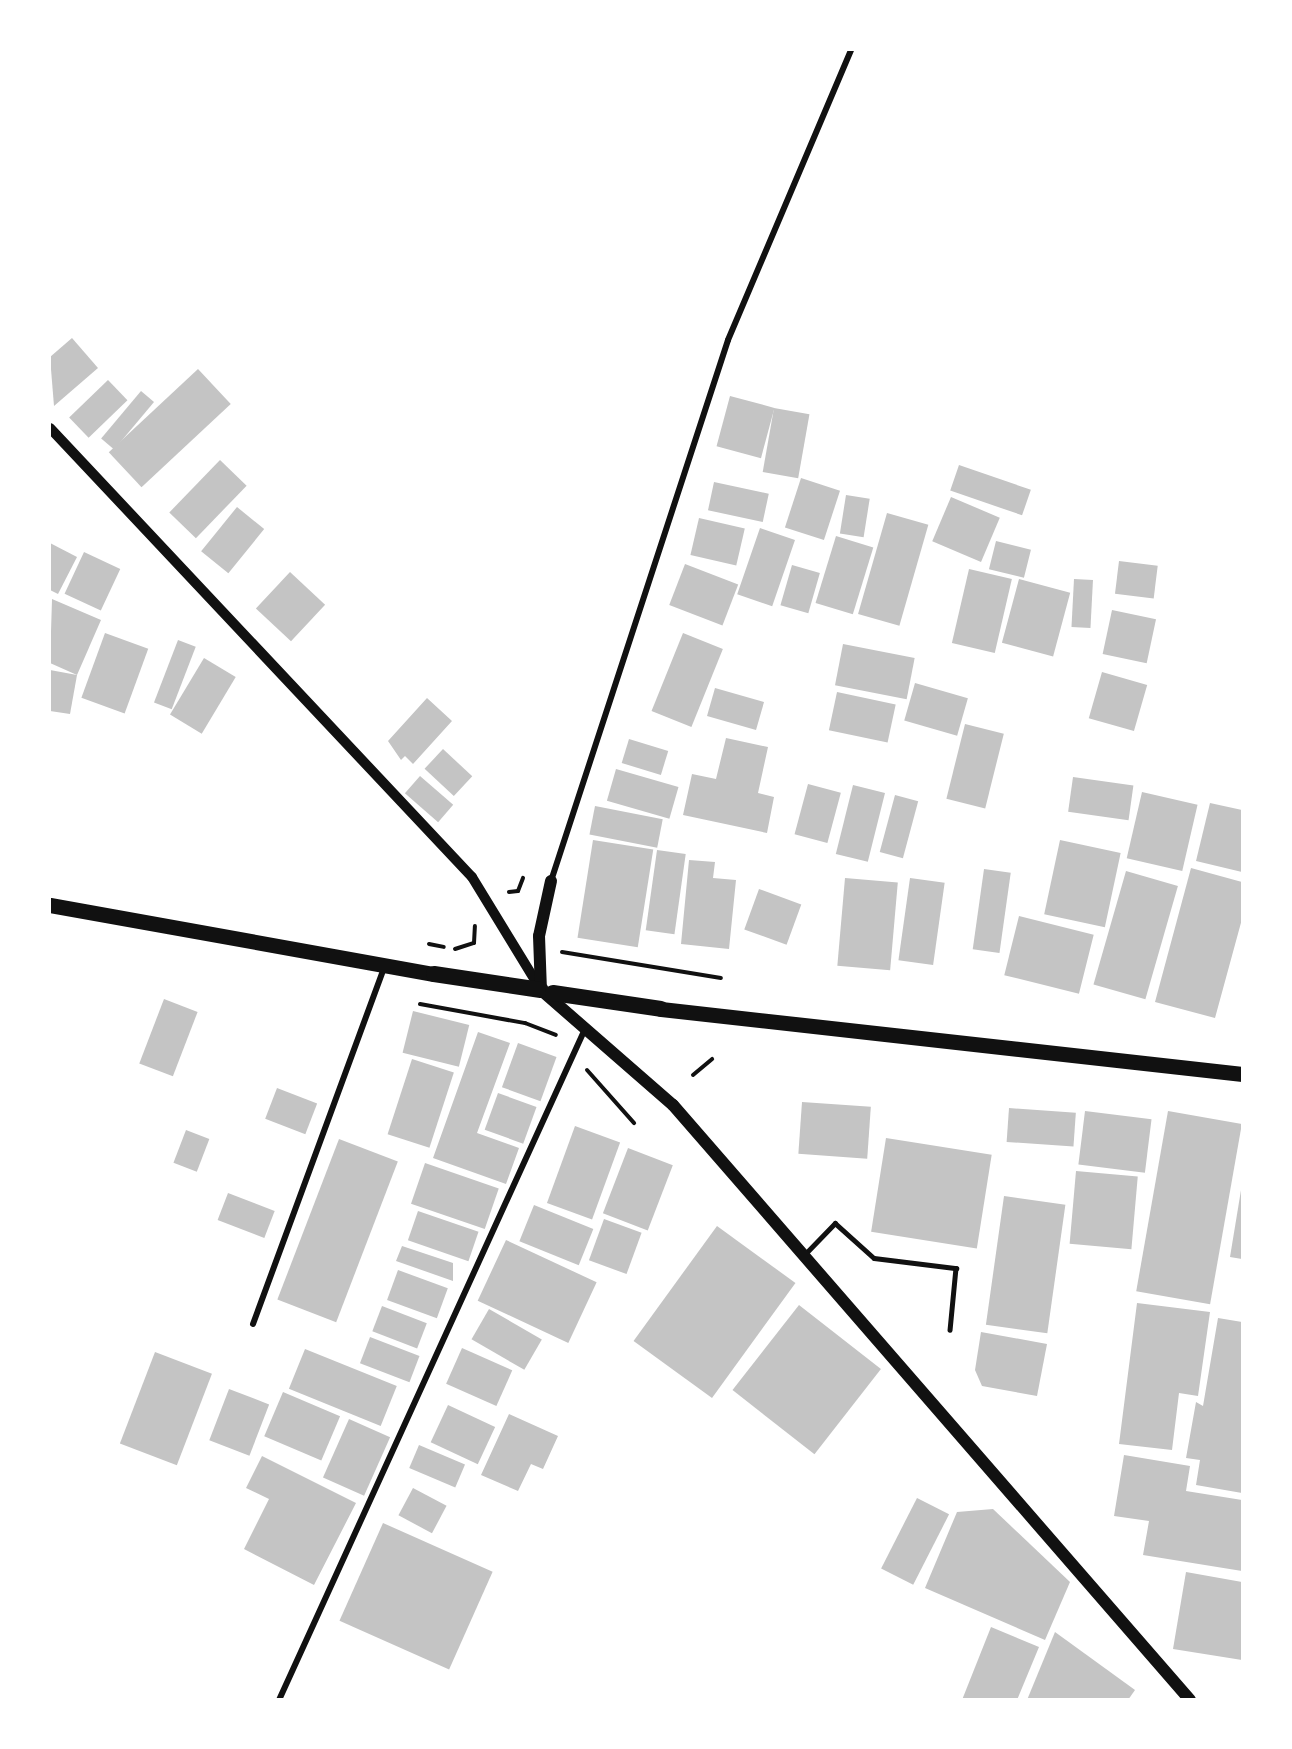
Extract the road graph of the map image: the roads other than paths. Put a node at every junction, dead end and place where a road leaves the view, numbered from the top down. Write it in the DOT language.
graph roads {
  1 [pos="851,50"];
  2 [pos="50,428"];
  3 [pos="551,881"];
  4 [pos="50,905"];
  5 [pos="386,966"];
  6 [pos="434,974"];
  7 [pos="547,992"];
  8 [pos="661,1009"];
  9 [pos="585,1029"];
  10 [pos="1242,1074"];
  11 [pos="801,1258"];
  12 [pos="253,1324"];
  13 [pos="950,1330"];
  14 [pos="279,1700"];
  15 [pos="1190,1700"];
  1 -- 3 [label="street"];
  2 -- 7 [label="street"];
  3 -- 7 [label="main road"];
  4 -- 5 [label="main road"];
  5 -- 6 [label="main road"];
  5 -- 12 [label="street"];
  6 -- 7 [label="highway"];
  7 -- 8 [label="highway"];
  7 -- 9 [label="main road"];
  8 -- 10 [label="main road"];
  9 -- 11 [label="main road"];
  9 -- 14 [label="street"];
  11 -- 13 [label="lane"];
  11 -- 15 [label="main road"];
}
